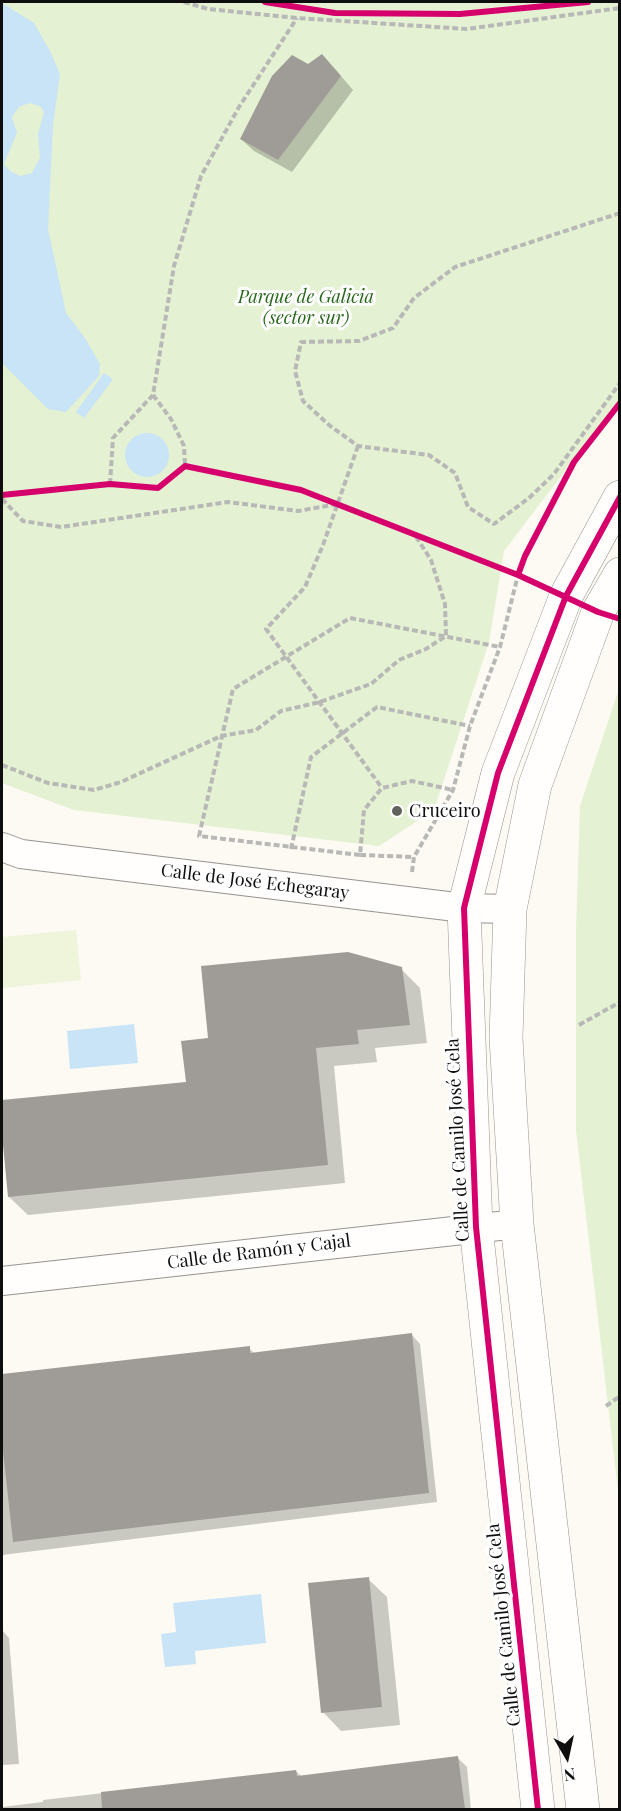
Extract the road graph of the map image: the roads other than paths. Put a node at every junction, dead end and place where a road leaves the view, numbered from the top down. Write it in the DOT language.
graph roads {
  1 [pos="620,497"];
  2 [pos="620,574"];
  3 [pos="2,847"];
  4 [pos="464,908"];
  5 [pos="510,909"];
  6 [pos="517,1224"];
  7 [pos="476,1227"];
  8 [pos="2,1281"];
  9 [pos="538,1809"];
  10 [pos="584,1809"];
  1 -- 4 [label="street, Calle de Camilo José Cela"];
  2 -- 5 [label="street"];
  3 -- 4 [label="street, Calle de José Echegaray"];
  4 -- 5 [label="street, Calle de José Echegaray"];
  4 -- 7 [label="street, Calle de Camilo José Cela"];
  5 -- 6 [label="street"];
  6 -- 7 [label="street, Calle de Ramón y Cajal"];
  6 -- 10 [label="street"];
  7 -- 8 [label="street, Calle de Ramón y Cajal"];
  7 -- 9 [label="street, Calle de Camilo José Cela"];
}
